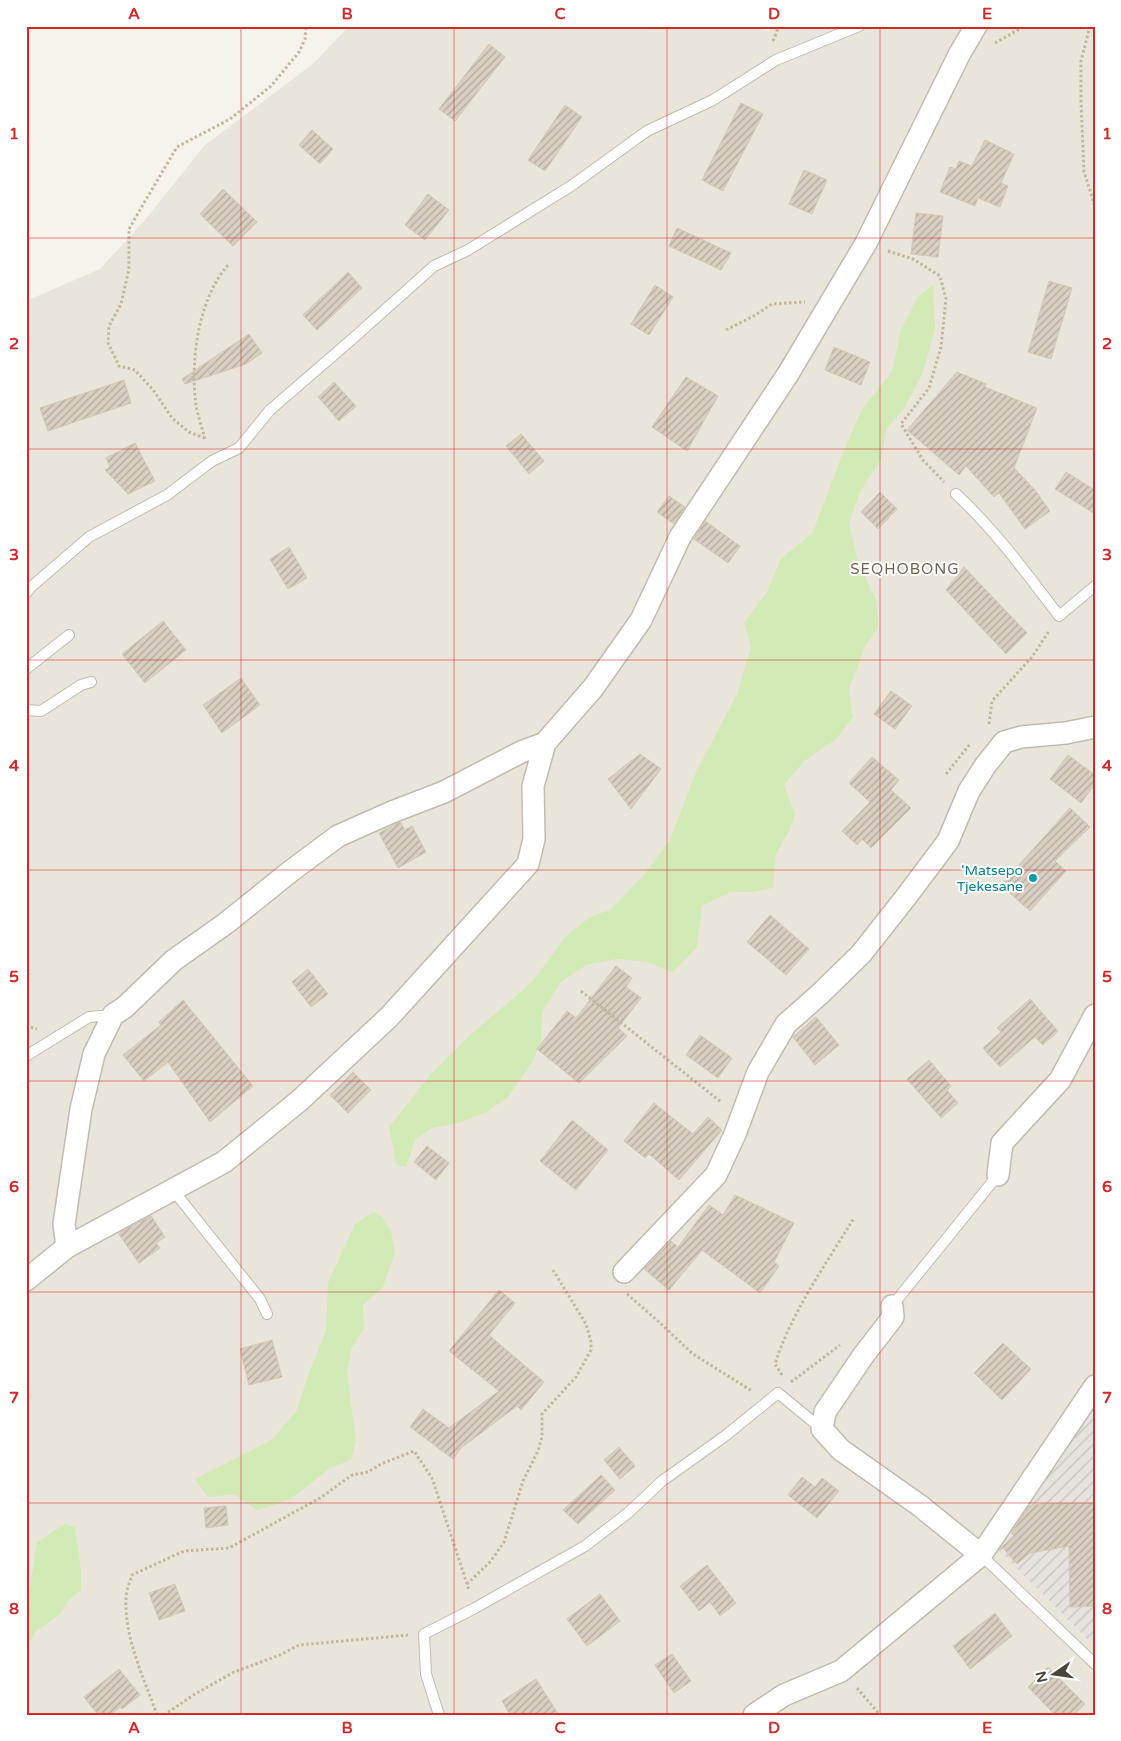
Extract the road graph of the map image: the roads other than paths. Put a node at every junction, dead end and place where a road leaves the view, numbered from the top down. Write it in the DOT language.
graph roads {
  1 [pos="859,26"];
  2 [pos="976,26"];
  3 [pos="956,494"];
  4 [pos="1095,586"];
  5 [pos="26,593"];
  6 [pos="69,635"];
  7 [pos="26,669"];
  8 [pos="91,682"];
  9 [pos="26,710"];
  10 [pos="1095,727"];
  11 [pos="546,743"];
  12 [pos="112,1015"];
  13 [pos="1095,1015"];
  14 [pos="26,1056"];
  15 [pos="998,1175"];
  16 [pos="172,1190"];
  17 [pos="67,1247"];
  18 [pos="624,1272"];
  19 [pos="26,1280"];
  20 [pos="892,1306"];
  21 [pos="268,1314"];
  22 [pos="1095,1386"];
  23 [pos="822,1429"];
  24 [pos="981,1555"];
  25 [pos="1095,1664"];
  26 [pos="439,1715"];
  27 [pos="754,1715"];
  1 -- 5 [label="lane"];
  2 -- 11 [label="street"];
  3 -- 4 [label="lane"];
  6 -- 7 [label="lane"];
  8 -- 9 [label="lane"];
  10 -- 18 [label="street"];
  11 -- 12 [label="street"];
  11 -- 16 [label="street"];
  12 -- 14 [label="lane"];
  12 -- 17 [label="street"];
  13 -- 15 [label="street"];
  15 -- 20 [label="lane"];
  16 -- 17 [label="street"];
  16 -- 21 [label="lane"];
  17 -- 19 [label="street"];
  20 -- 23 [label="street"];
  22 -- 24 [label="street"];
  23 -- 24 [label="street"];
  23 -- 26 [label="lane"];
  24 -- 25 [label="lane"];
  24 -- 27 [label="street"];
}
